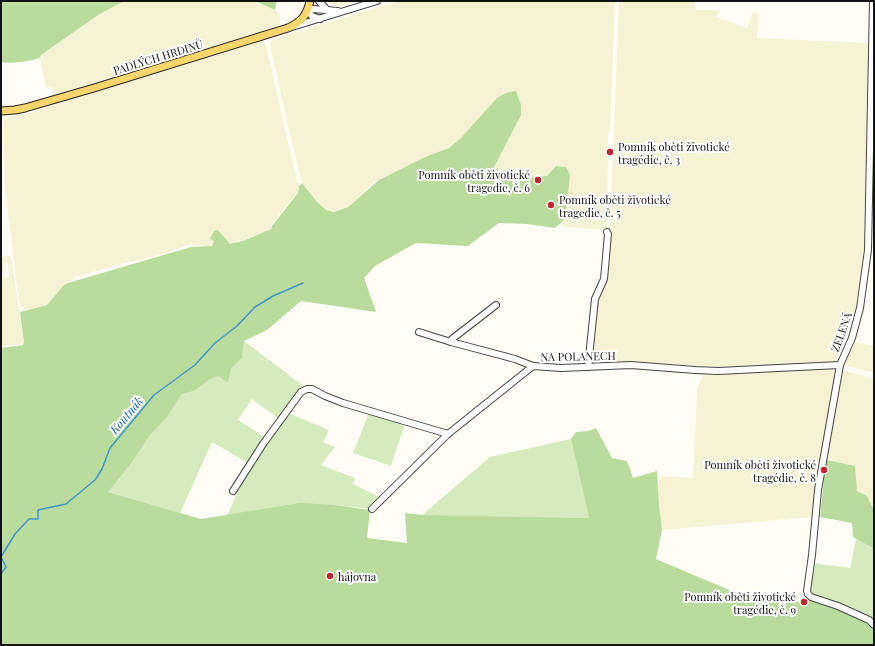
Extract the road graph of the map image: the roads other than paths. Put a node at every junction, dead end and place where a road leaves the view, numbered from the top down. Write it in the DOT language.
graph roads {
  1 [pos="310,1"];
  2 [pos="319,1"];
  3 [pos="377,1"];
  4 [pos="873,1"];
  5 [pos="307,11"];
  6 [pos="328,11"];
  7 [pos="344,11"];
  8 [pos="320,19"];
  9 [pos="288,28"];
  10 [pos="1,111"];
  11 [pos="607,232"];
  12 [pos="496,305"];
  13 [pos="419,332"];
  14 [pos="451,342"];
  15 [pos="840,365"];
  16 [pos="533,366"];
  17 [pos="588,367"];
  18 [pos="448,434"];
  19 [pos="233,491"];
  20 [pos="372,509"];
  21 [pos="874,625"];
  1 -- 5 [label="main road"];
  2 -- 6 [label="street"];
  3 -- 7 [label="street, PADLÝCH HRDINŮ"];
  4 -- 15 [label="street, ZELENÁ"];
  5 -- 6 [label="street, PADLÝCH HRDINŮ"];
  5 -- 8 [label="street"];
  5 -- 9 [label="main road"];
  6 -- 7 [label="street, PADLÝCH HRDINŮ"];
  7 -- 8 [label="street, PADLÝCH HRDINŮ"];
  8 -- 9 [label="street, PADLÝCH HRDINŮ"];
  9 -- 10 [label="main road, PADLÝCH HRDINŮ"];
  11 -- 17 [label="street"];
  12 -- 14 [label="street"];
  13 -- 14 [label="street"];
  14 -- 16 [label="street"];
  15 -- 17 [label="street, NA POLANECH"];
  15 -- 21 [label="street, ZELENÁ"];
  16 -- 17 [label="street, NA POLANECH"];
  16 -- 18 [label="street, NA POLANECH"];
  18 -- 19 [label="street"];
  18 -- 20 [label="street, NA POLANECH"];
}
